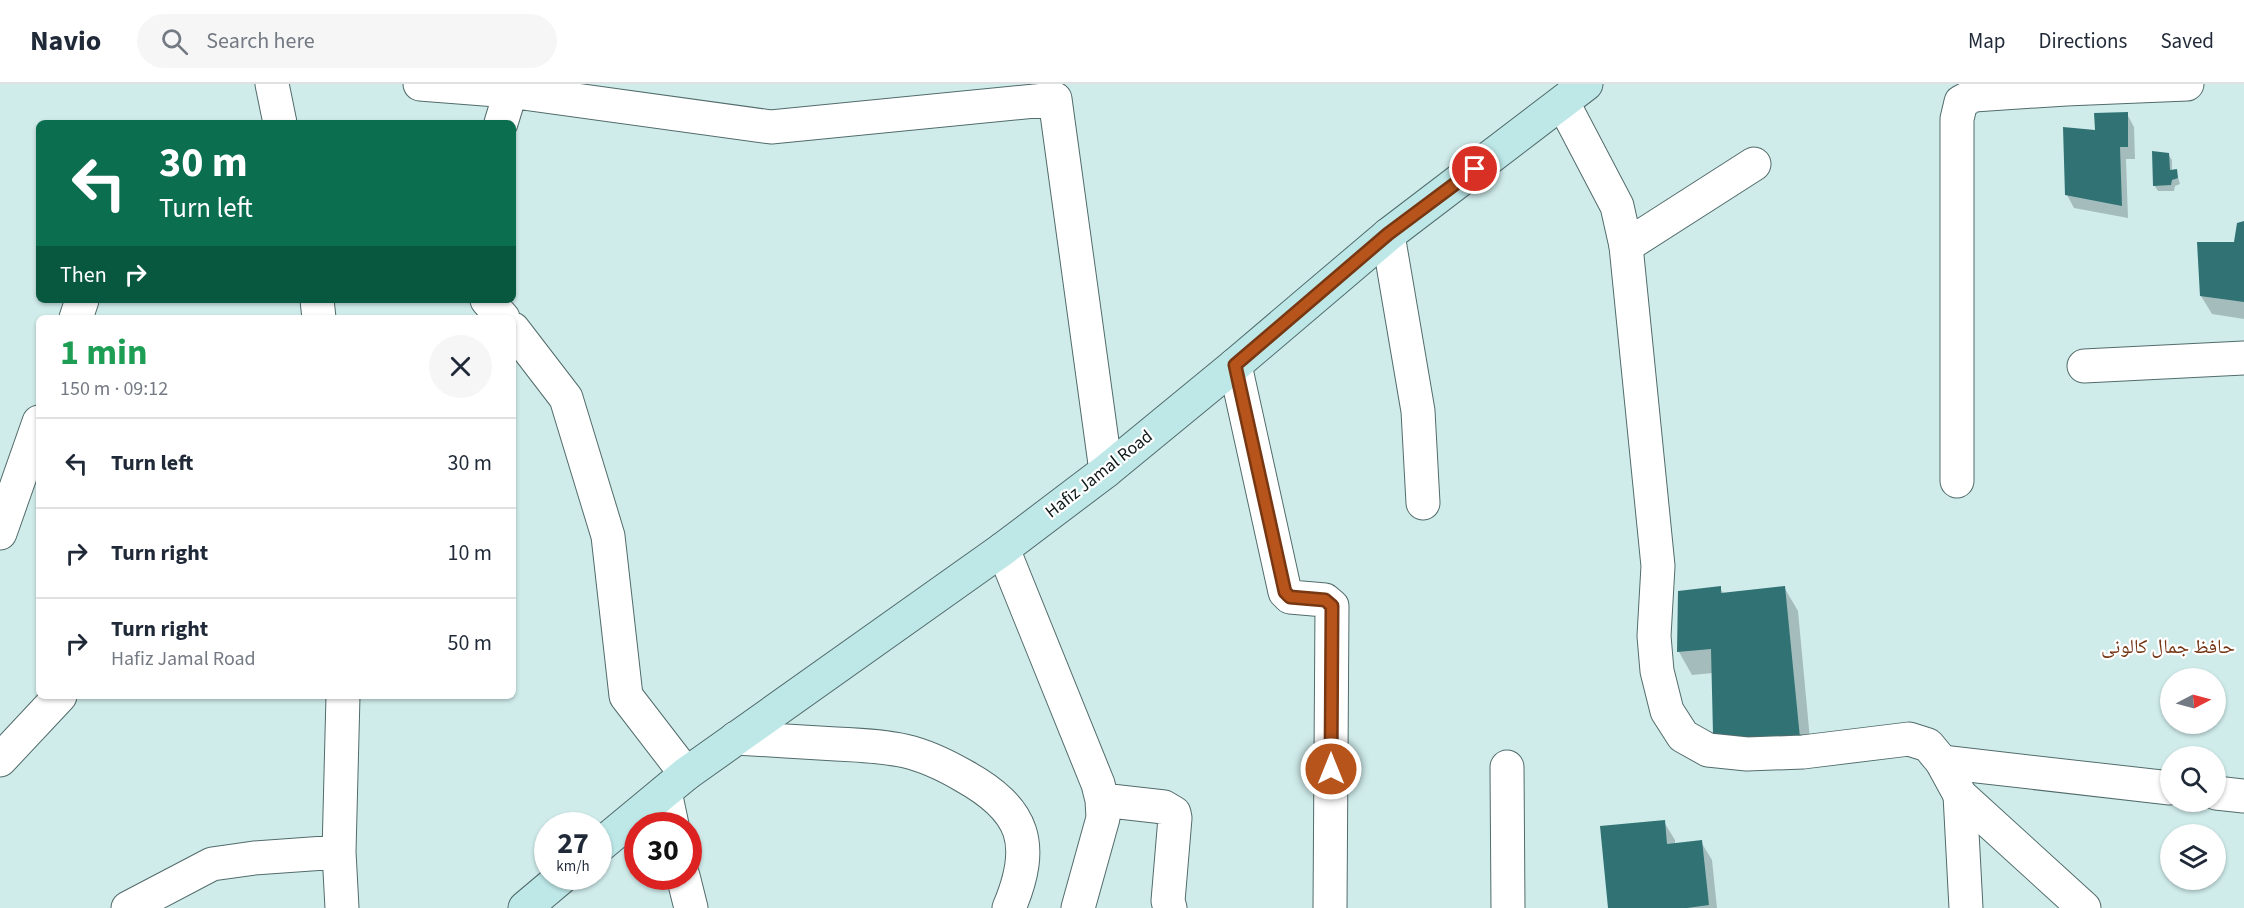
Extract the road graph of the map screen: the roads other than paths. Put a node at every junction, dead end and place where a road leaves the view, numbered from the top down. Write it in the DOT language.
graph roads {
  1 [pos="272,84"];
  2 [pos="420,84"];
  3 [pos="2187,84"];
  4 [pos="512,88"];
  5 [pos="1575,94"];
  6 [pos="279,120"];
  7 [pos="502,120"];
  8 [pos="1754,164"];
  9 [pos="1388,234"];
  10 [pos="1626,246"];
  11 [pos="490,303"];
  12 [pos="500,315"];
  13 [pos="516,333"];
  14 [pos="2244,358"];
  15 [pos="1235,365"];
  16 [pos="2084,366"];
  17 [pos="36,431"];
  18 [pos="1106,471"];
  19 [pos="1957,481"];
  20 [pos="1423,503"];
  21 [pos="0,533"];
  22 [pos="1003,549"];
  23 [pos="57,699"];
  24 [pos="343,699"];
  25 [pos="736,738"];
  26 [pos="0,760"];
  27 [pos="1942,762"];
  28 [pos="1507,767"];
  29 [pos="675,783"];
  30 [pos="2160,787"];
  31 [pos="2226,794"];
  32 [pos="1960,795"];
  33 [pos="2244,796"];
  34 [pos="1102,800"];
  35 [pos="673,812"];
  36 [pos="612,835"];
  37 [pos="339,852"];
  38 [pos="546,890"];
  39 [pos="686,890"];
  40 [pos="129,908"];
  41 [pos="342,908"];
  42 [pos="525,908"];
  43 [pos="691,908"];
  44 [pos="1009,908"];
  45 [pos="1078,908"];
  46 [pos="1170,908"];
  47 [pos="1330,908"];
  48 [pos="1508,908"];
  49 [pos="1966,908"];
  50 [pos="2084,908"];
  1 -- 6 [label="street"];
  2 -- 4 [label="street"];
  3 -- 19 [label="street"];
  4 -- 7 [label="street"];
  4 -- 18 [label="street"];
  5 -- 9 [label="main road, Hafiz Jamal Road"];
  5 -- 10 [label="street"];
  8 -- 10 [label="street"];
  9 -- 15 [label="main road, Hafiz Jamal Road"];
  9 -- 20 [label="street"];
  10 -- 27 [label="street"];
  11 -- 12 [label="street"];
  13 -- 29 [label="street"];
  14 -- 16 [label="street"];
  15 -- 18 [label="main road, Hafiz Jamal Road"];
  15 -- 47 [label="street"];
  17 -- 21 [label="street"];
  18 -- 22 [label="main road, Hafiz Jamal Road"];
  22 -- 25 [label="main road, Hafiz Jamal Road"];
  22 -- 34 [label="street"];
  23 -- 26 [label="street"];
  24 -- 37 [label="street"];
  25 -- 29 [label="main road, Hafiz Jamal Road"];
  25 -- 44 [label="street"];
  27 -- 30 [label="street"];
  27 -- 32 [label="street"];
  28 -- 48 [label="street"];
  29 -- 35 [label="street"];
  29 -- 36 [label="main road, Hafiz Jamal Road"];
  31 -- 33 [label="street"];
  32 -- 49 [label="street"];
  32 -- 50 [label="street"];
  34 -- 45 [label="street"];
  34 -- 46 [label="street"];
  37 -- 40 [label="street"];
  37 -- 41 [label="street"];
  38 -- 42 [label="main road"];
  39 -- 43 [label="street"];
}
